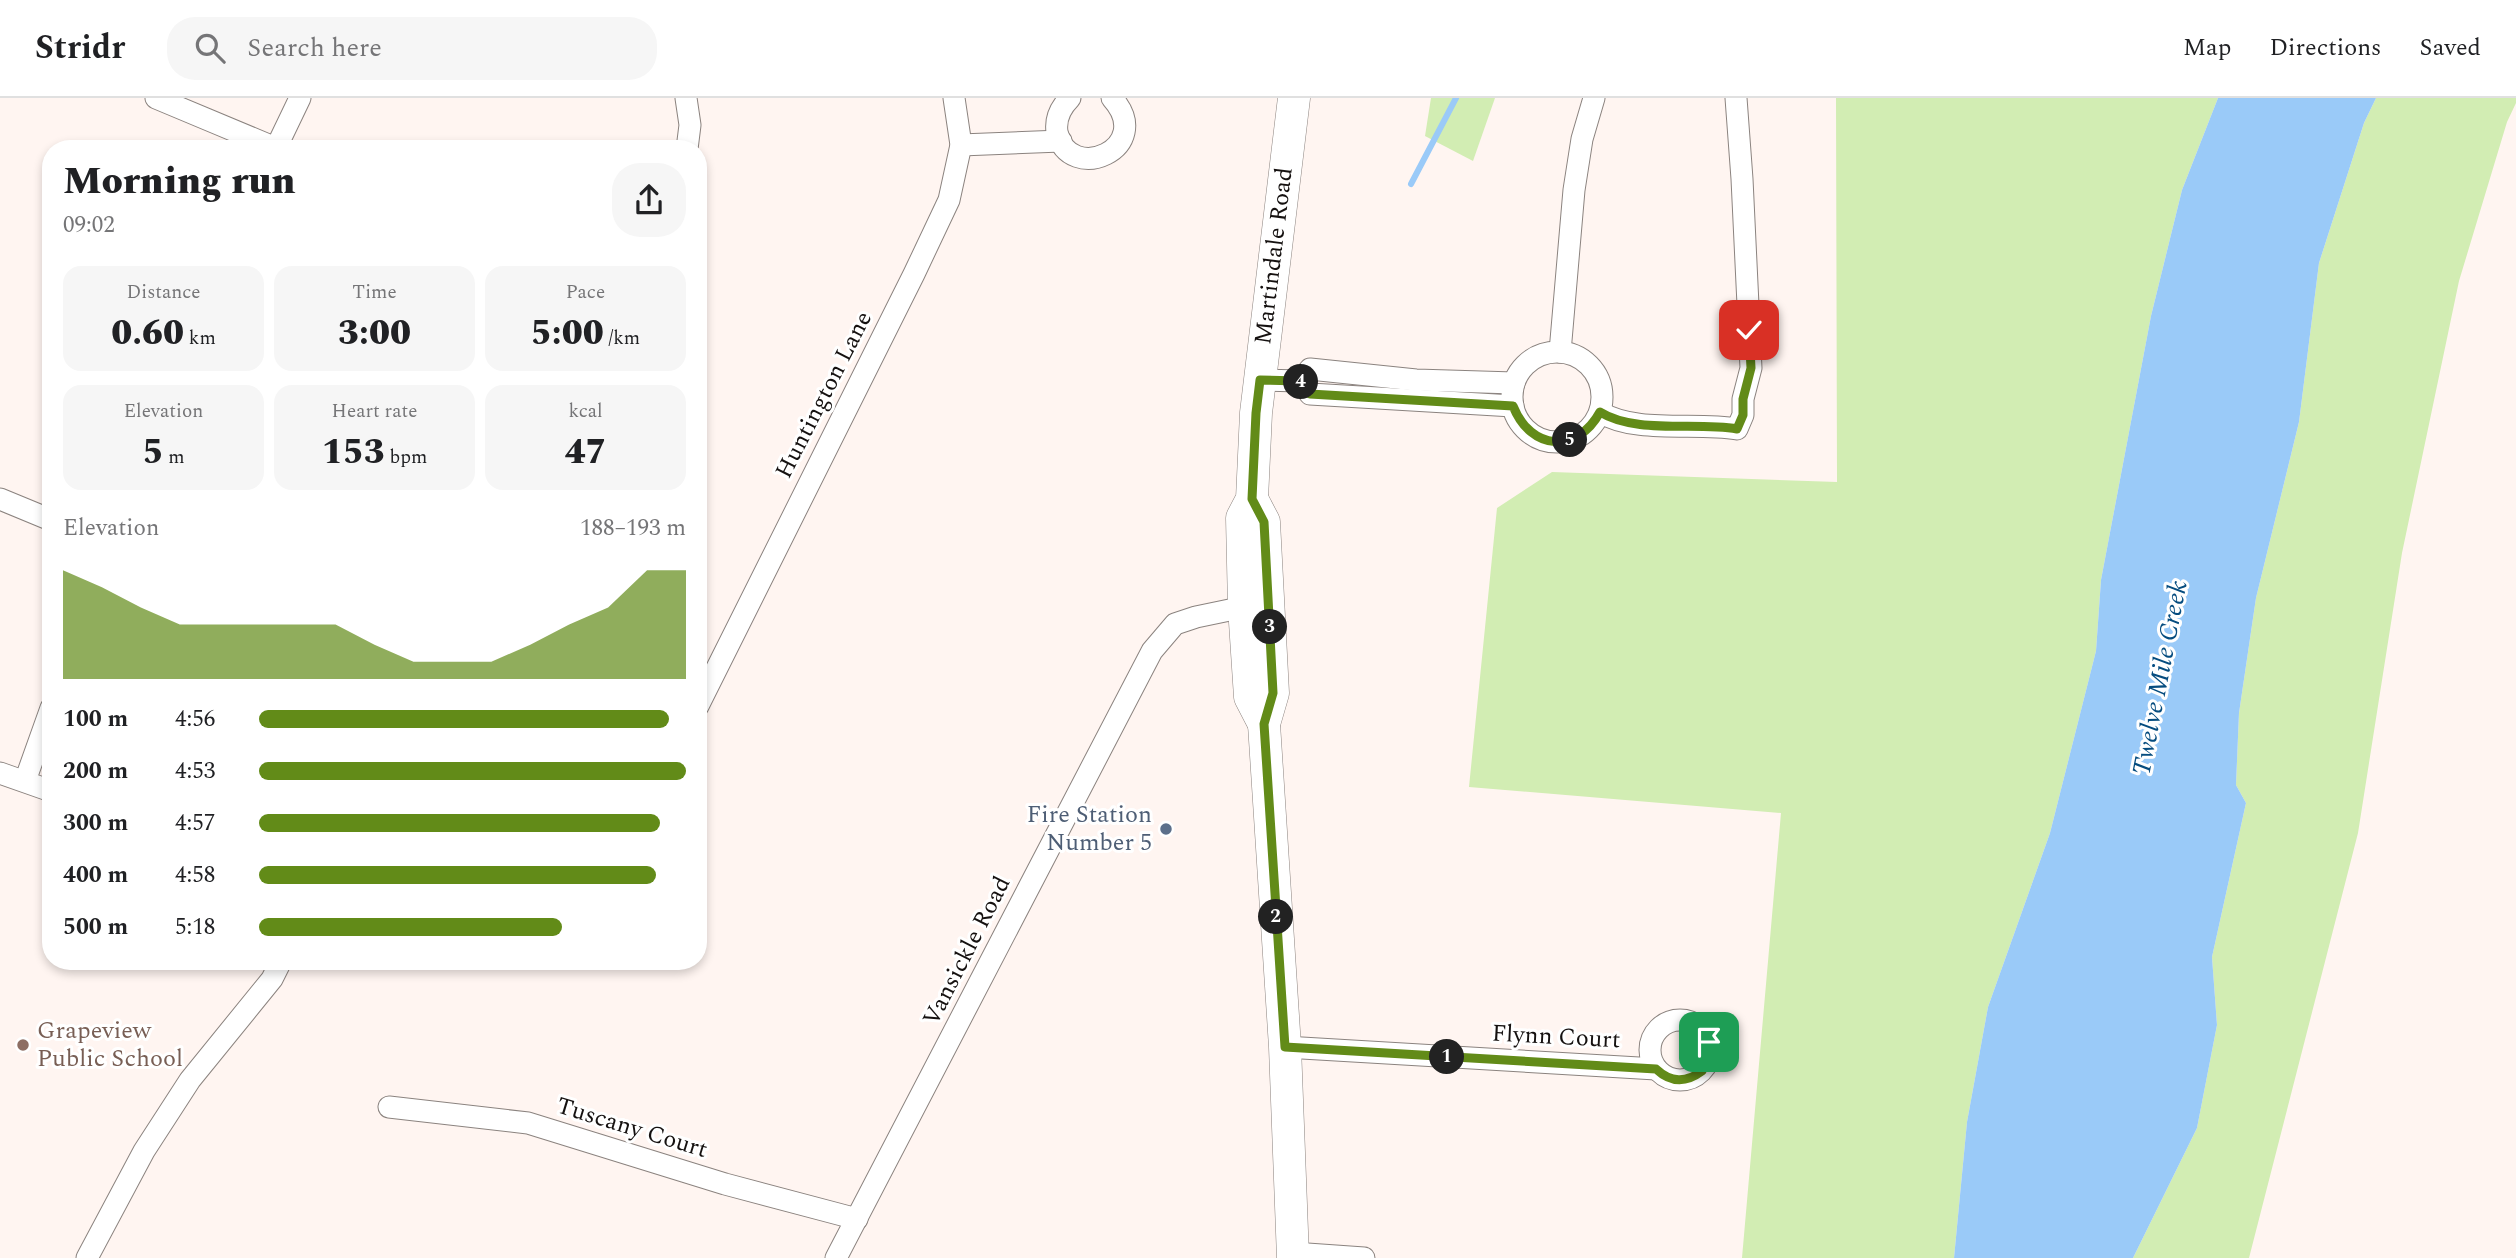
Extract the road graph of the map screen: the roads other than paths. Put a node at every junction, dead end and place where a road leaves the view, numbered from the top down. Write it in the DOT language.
graph roads {
  1 [pos="156,98"];
  2 [pos="300,98"];
  3 [pos="686,98"];
  4 [pos="954,98"];
  5 [pos="1070,98"];
  6 [pos="1112,98"];
  7 [pos="1294,98"];
  8 [pos="1594,98"];
  9 [pos="1736,98"];
  10 [pos="258,140"];
  11 [pos="281,140"];
  12 [pos="688,140"];
  13 [pos="1061,141"];
  14 [pos="961,145"];
  15 [pos="1560,352"];
  16 [pos="1260,380"];
  17 [pos="1300,381"];
  18 [pos="1514,383"];
  19 [pos="1513,406"];
  20 [pos="1600,412"];
  21 [pos="0,499"];
  22 [pos="1252,499"];
  23 [pos="42,516"];
  24 [pos="1244,607"];
  25 [pos="707,688"];
  26 [pos="1264,724"];
  27 [pos="42,732"];
  28 [pos="0,773"];
  29 [pos="24,781"];
  30 [pos="42,788"];
  31 [pos="276,970"];
  32 [pos="1285,1047"];
  33 [pos="1656,1069"];
  34 [pos="389,1107"];
  35 [pos="857,1219"];
  36 [pos="1293,1255"];
  37 [pos="87,1258"];
  38 [pos="836,1258"];
  39 [pos="1364,1258"];
  1 -- 10 [label="street"];
  2 -- 11 [label="street"];
  3 -- 12 [label="street"];
  4 -- 14 [label="street, Huntington Lane"];
  5 -- 13 [label="street"];
  6 -- 13 [label="street"];
  7 -- 16 [label="main road, Martindale Road"];
  8 -- 15 [label="street"];
  9 -- 20 [label="street"];
  13 -- 14 [label="street"];
  14 -- 25 [label="street, Huntington Lane"];
  15 -- 18 [label="street"];
  15 -- 20 [label="street"];
  16 -- 17 [label="street"];
  16 -- 22 [label="main road, Martindale Road"];
  17 -- 18 [label="street"];
  17 -- 19 [label="street"];
  18 -- 19 [label="street"];
  19 -- 20 [label="street"];
  21 -- 23 [label="street"];
  22 -- 24 [label="main road, Martindale Road"];
  22 -- 26 [label="main road, Martindale Road"];
  24 -- 26 [label="main road, Martindale Road"];
  24 -- 35 [label="street, Vansickle Road"];
  26 -- 32 [label="main road, Martindale Road"];
  27 -- 29 [label="street"];
  28 -- 29 [label="street"];
  29 -- 30 [label="street"];
  31 -- 37 [label="street"];
  32 -- 33 [label="street, Flynn Court"];
  32 -- 36 [label="main road, Martindale Road"];
  34 -- 35 [label="street, Tuscany Court"];
  35 -- 38 [label="street, Vansickle Road"];
  36 -- 39 [label="street"];
}
